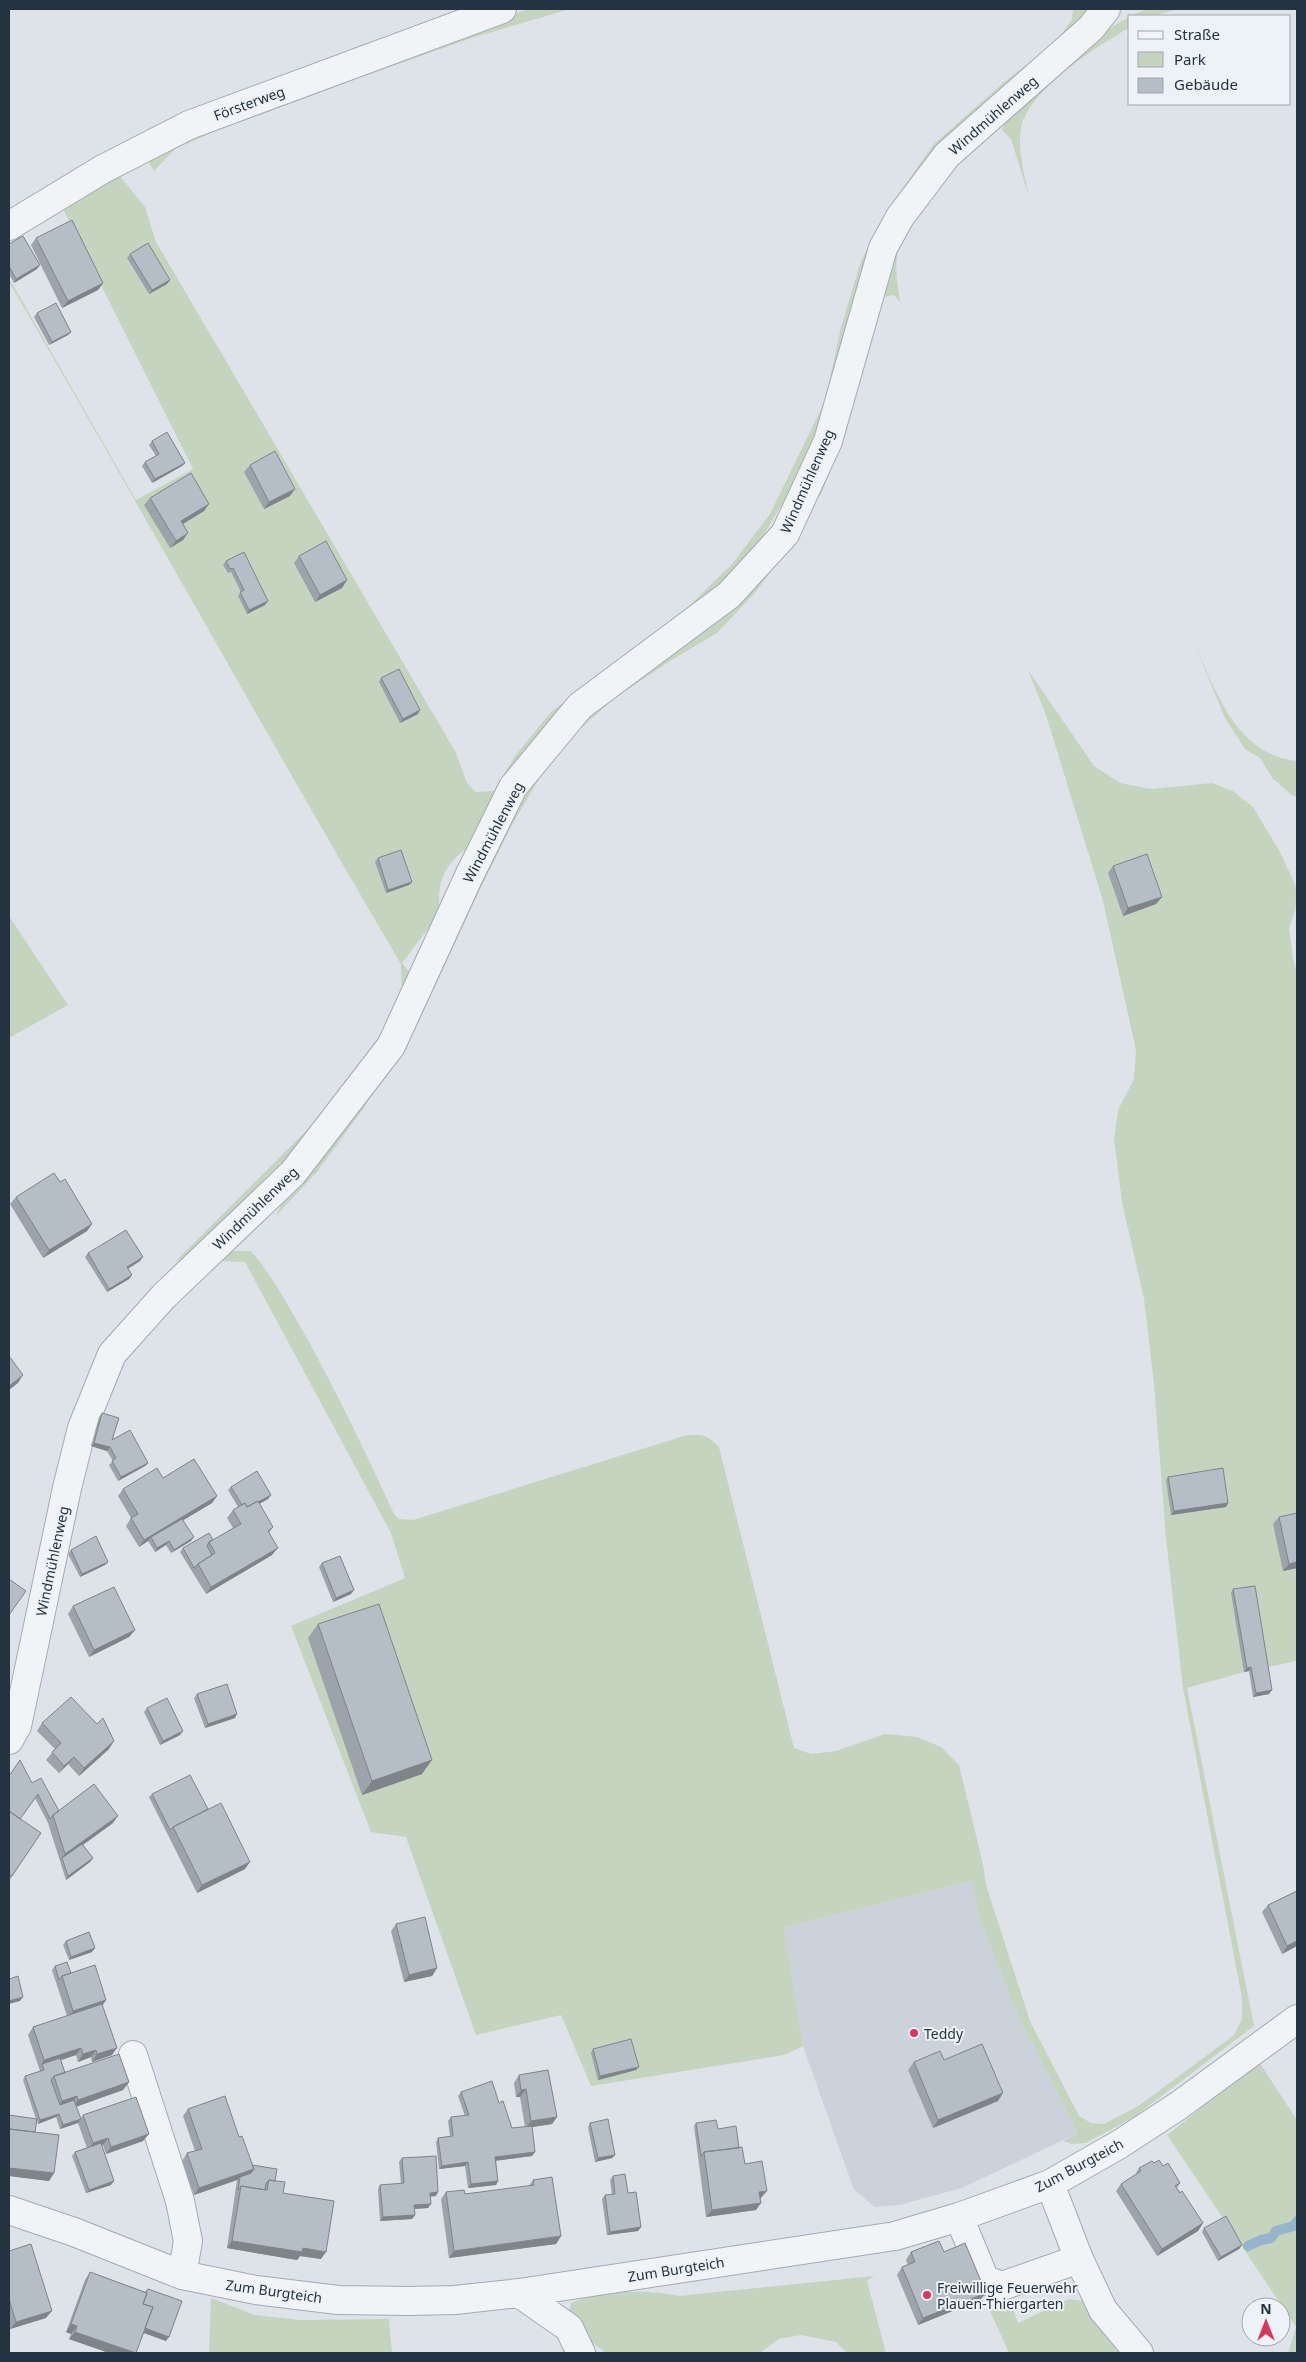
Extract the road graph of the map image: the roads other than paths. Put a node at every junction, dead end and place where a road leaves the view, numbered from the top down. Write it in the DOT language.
graph roads {
  1 [pos="502,9"];
  2 [pos="1106,9"];
  3 [pos="9,226"];
  4 [pos="9,1740"];
  5 [pos="1297,2019"];
  6 [pos="133,2055"];
  7 [pos="1050,2184"];
  8 [pos="9,2210"];
  9 [pos="959,2217"];
  10 [pos="1079,2259"];
  11 [pos="182,2275"];
  12 [pos="519,2294"];
  13 [pos="581,2353"];
  14 [pos="1139,2353"];
  1 -- 3 [label="street, Försterweg"];
  2 -- 4 [label="street, Windmühlenweg"];
  5 -- 7 [label="street, Zum Burgteich"];
  6 -- 11 [label="street"];
  7 -- 9 [label="street, Zum Burgteich"];
  7 -- 10 [label="street"];
  8 -- 11 [label="street, Zum Burgteich"];
  9 -- 10 [label="street"];
  9 -- 12 [label="street, Zum Burgteich"];
  10 -- 14 [label="street"];
  11 -- 12 [label="street, Zum Burgteich"];
  12 -- 13 [label="street"];
}
